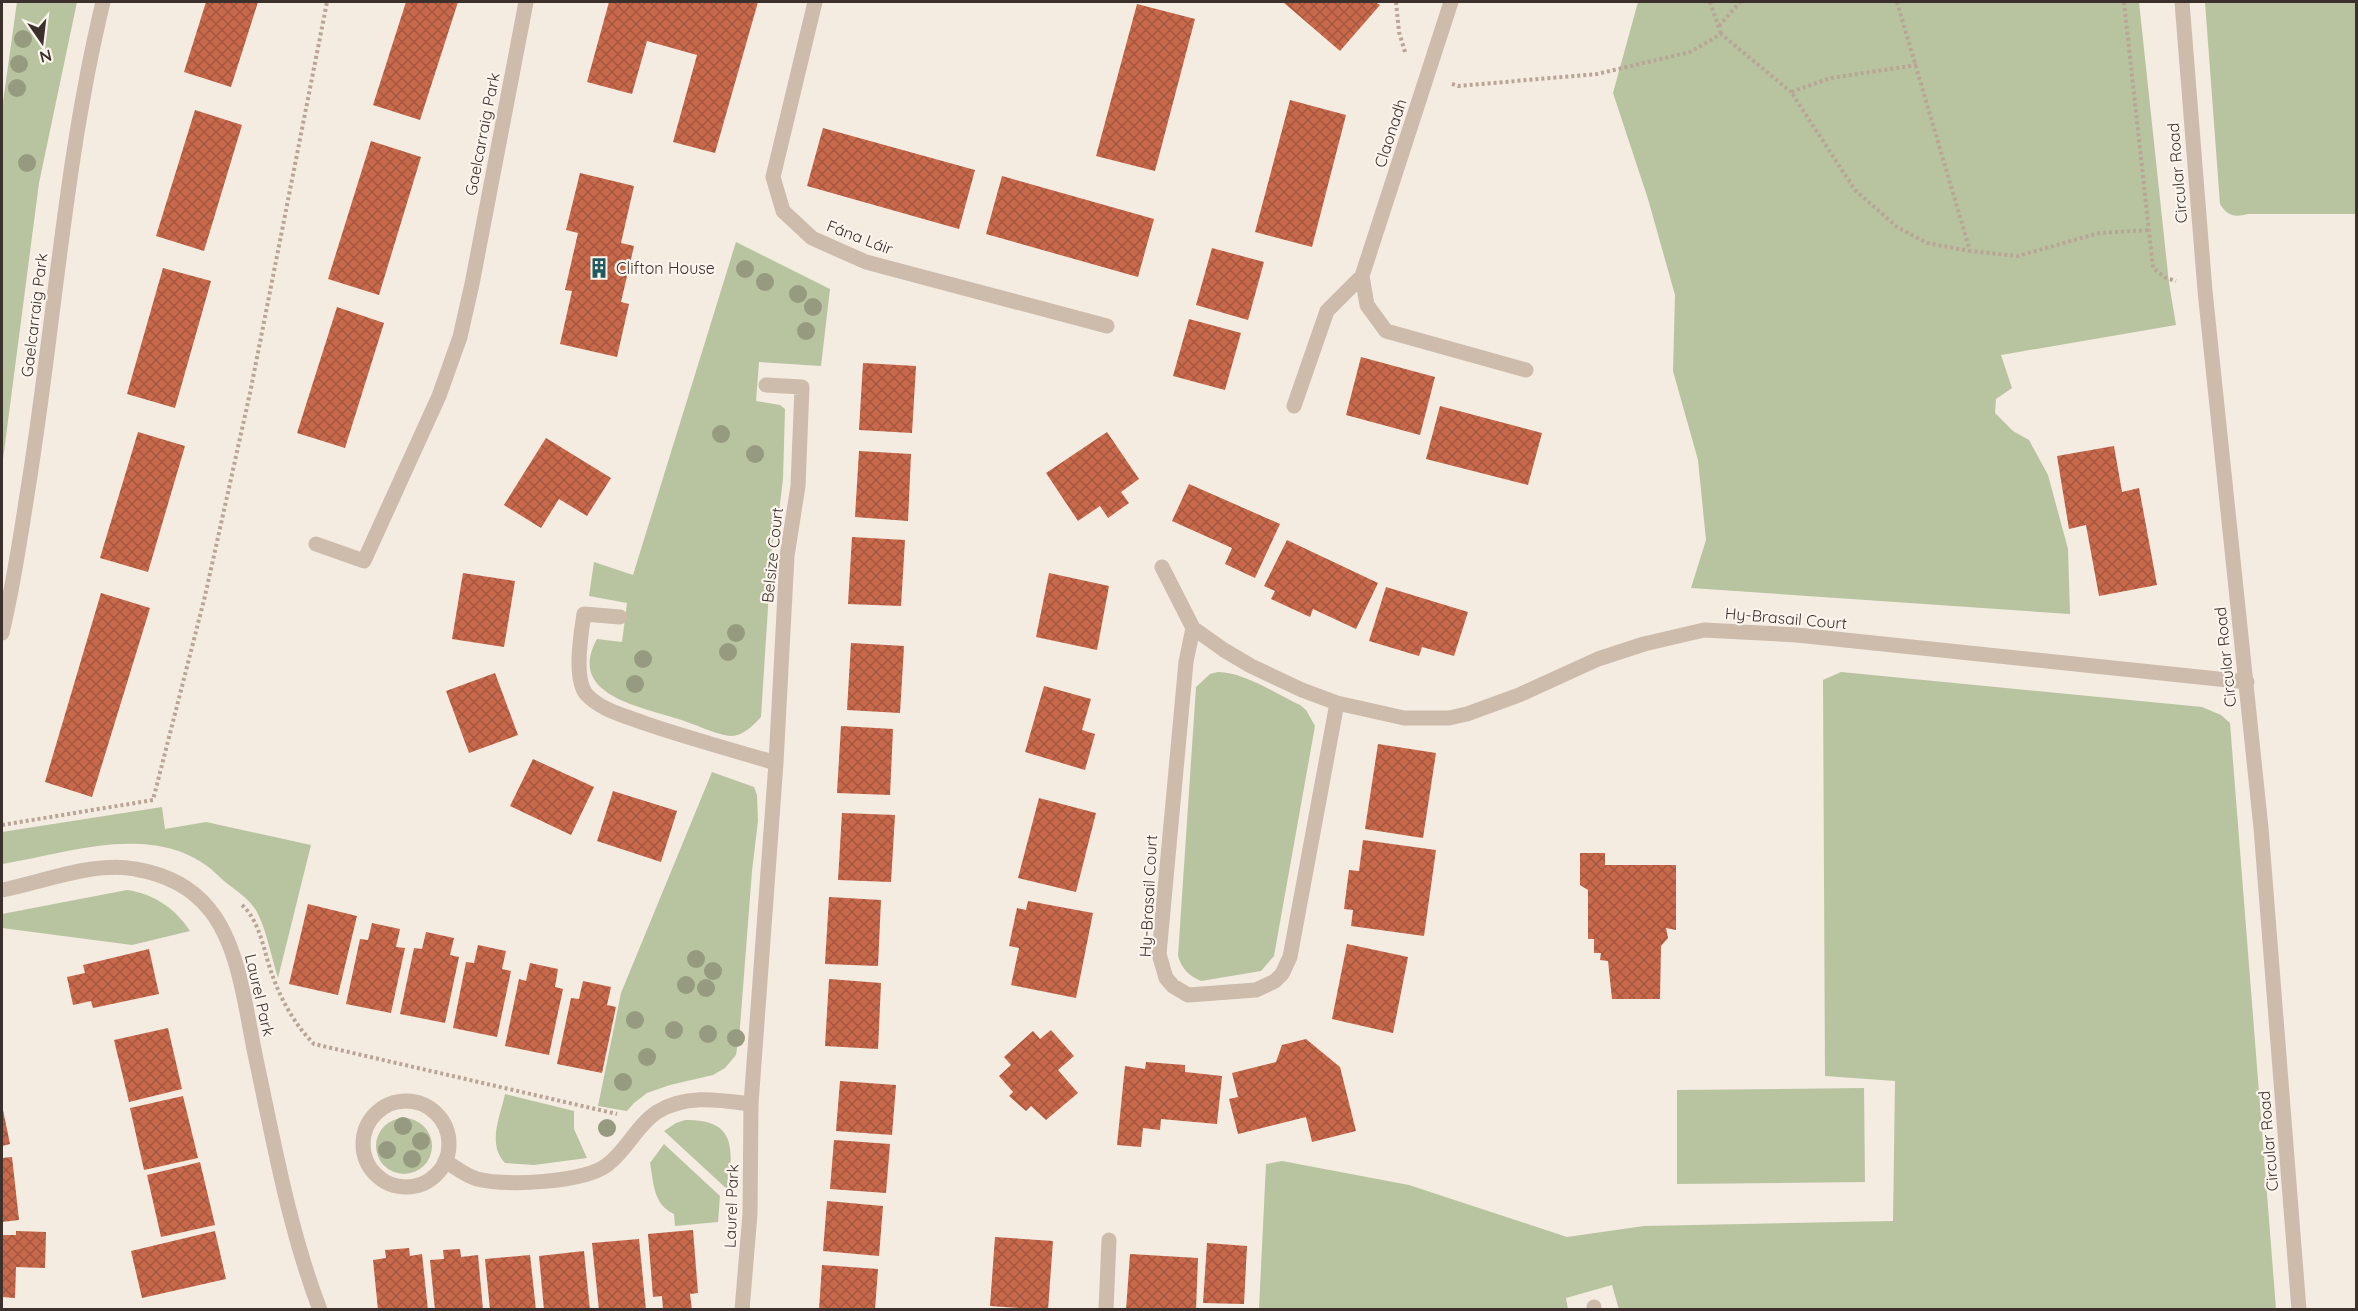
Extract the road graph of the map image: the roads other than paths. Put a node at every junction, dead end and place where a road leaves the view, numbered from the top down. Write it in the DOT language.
graph roads {
  1 [pos="103,2"];
  2 [pos="526,2"];
  3 [pos="815,2"];
  4 [pos="1451,2"];
  5 [pos="2182,2"];
  6 [pos="1362,276"];
  7 [pos="1107,326"];
  8 [pos="1526,370"];
  9 [pos="766,385"];
  10 [pos="1294,406"];
  11 [pos="316,544"];
  12 [pos="1162,567"];
  13 [pos="620,617"];
  14 [pos="1193,628"];
  15 [pos="2,633"];
  16 [pos="2247,682"];
  17 [pos="1337,703"];
  18 [pos="776,763"];
  19 [pos="2,890"];
  20 [pos="758,1033"];
  21 [pos="751,1104"];
  22 [pos="445,1161"];
  23 [pos="1109,1240"];
  24 [pos="320,1310"];
  25 [pos="742,1310"];
  26 [pos="1106,1310"];
  27 [pos="2299,1310"];
  1 -- 15 [label="street, Gaelcarraig Park"];
  2 -- 11 [label="street, Gaelcarraig Park"];
  3 -- 7 [label="street, Fána Láir"];
  4 -- 6 [label="street, Claonadh"];
  5 -- 16 [label="street, Circular Road"];
  6 -- 8 [label="street, Claonadh"];
  6 -- 10 [label="street, Claonadh"];
  9 -- 18 [label="street, Belsize Court"];
  12 -- 14 [label="street, Hy-Brasail Court"];
  13 -- 18 [label="street"];
  14 -- 17 [label="street, Hy-Brasail Court"];
  14 -- 17 [label="street, Hy-Brasail Court"];
  16 -- 17 [label="street, Hy-Brasail Court"];
  16 -- 27 [label="street, Circular Road"];
  18 -- 20 [label="street, Belsize Court"];
  19 -- 24 [label="street, Laurel Park"];
  20 -- 21 [label="street, Laurel Park"];
  21 -- 22 [label="street"];
  21 -- 25 [label="street, Laurel Park"];
  22 -- 22 [label="street"];
  23 -- 26 [label="street"];
}
